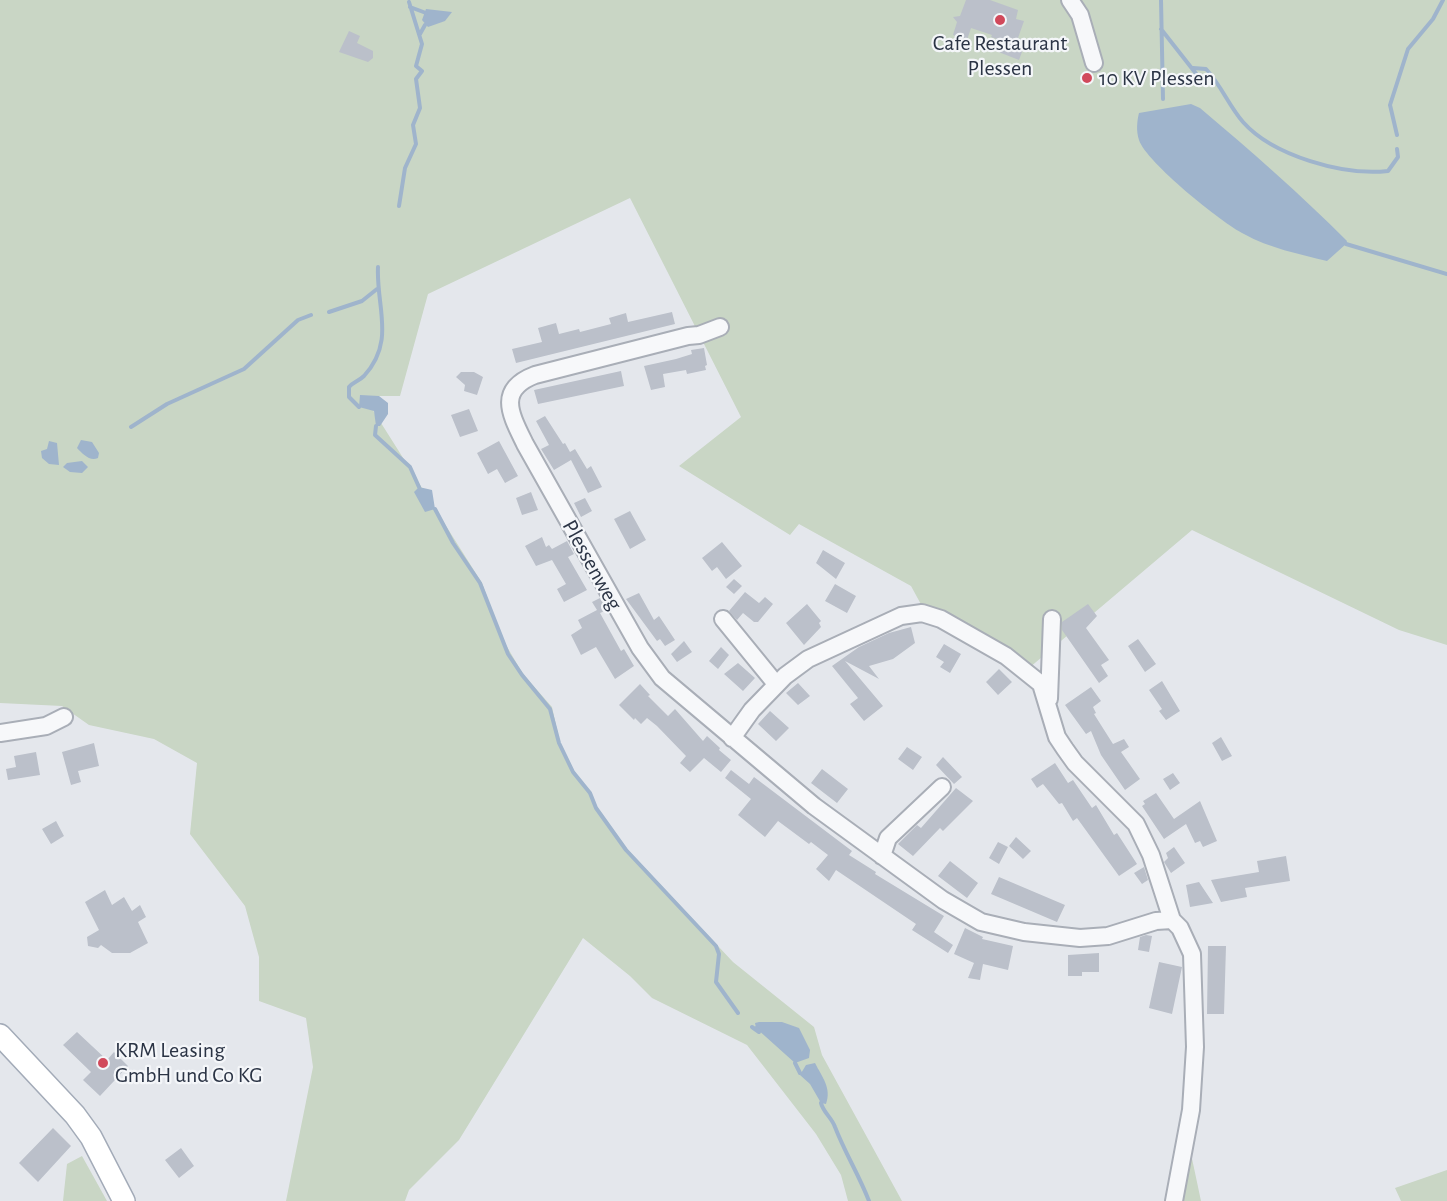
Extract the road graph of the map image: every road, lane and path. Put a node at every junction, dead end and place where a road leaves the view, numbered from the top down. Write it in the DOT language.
graph roads {
  1 [pos="1070,0"];
  2 [pos="1094,63"];
  3 [pos="720,327"];
  4 [pos="723,619"];
  5 [pos="1052,619"];
  6 [pos="776,684"];
  7 [pos="1049,703"];
  8 [pos="64,717"];
  9 [pos="0,733"];
  10 [pos="732,738"];
  11 [pos="942,788"];
  12 [pos="882,856"];
  13 [pos="1172,920"];
  14 [pos="0,1035"];
  15 [pos="124,1201"];
  16 [pos="1174,1201"];
  1 -- 2 [label="street"];
  3 -- 10 [label="street, Plessenweg"];
  4 -- 6 [label="street"];
  5 -- 7 [label="street"];
  6 -- 7 [label="street"];
  6 -- 10 [label="street"];
  7 -- 13 [label="street"];
  8 -- 9 [label="street"];
  10 -- 12 [label="street, Plessenweg"];
  11 -- 12 [label="street"];
  12 -- 13 [label="street, Plessenweg"];
  13 -- 16 [label="street"];
  14 -- 15 [label="main road"];
}
